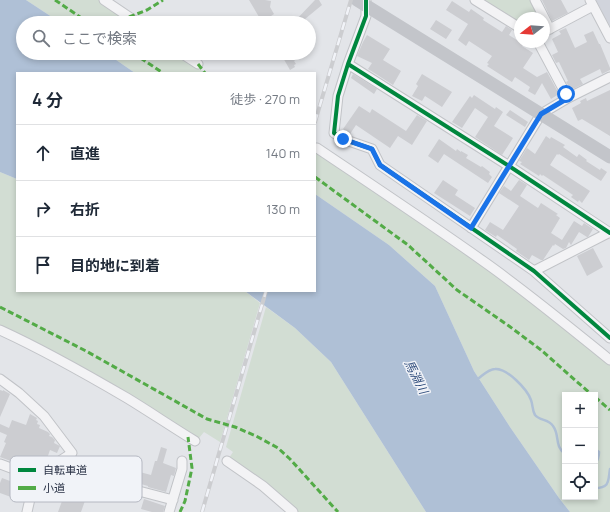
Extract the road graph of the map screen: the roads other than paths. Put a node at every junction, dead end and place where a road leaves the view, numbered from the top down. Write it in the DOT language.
graph roads {
  1 [pos="104,0"];
  2 [pos="475,0"];
  3 [pos="535,0"];
  4 [pos="363,2"];
  5 [pos="592,3"];
  6 [pos="540,12"];
  7 [pos="128,16"];
  8 [pos="514,24"];
  9 [pos="550,29"];
  10 [pos="610,38"];
  11 [pos="541,48"];
  12 [pos="192,60"];
  13 [pos="198,64"];
  14 [pos="348,64"];
  15 [pos="610,77"];
  16 [pos="568,98"];
  17 [pos="541,114"];
  18 [pos="317,148"];
  19 [pos="610,157"];
  20 [pos="509,166"];
  21 [pos="471,228"];
  22 [pos="610,232"];
  23 [pos="534,271"];
  24 [pos="0,330"];
  25 [pos="610,338"];
  26 [pos="610,360"];
  27 [pos="0,379"];
  28 [pos="194,441"];
  29 [pos="67,456"];
  30 [pos="182,461"];
  31 [pos="227,461"];
  32 [pos="0,464"];
  33 [pos="10,468"];
  34 [pos="142,492"];
  35 [pos="173,500"];
  36 [pos="29,502"];
  37 [pos="27,512"];
  38 [pos="169,512"];
  39 [pos="293,512"];
  1 -- 7 [label="street"];
  2 -- 8 [label="street"];
  3 -- 6 [label="street"];
  4 -- 14 [label="street"];
  4 -- 17 [label="street"];
  5 -- 9 [label="street"];
  5 -- 10 [label="street"];
  11 -- 16 [label="street"];
  12 -- 13 [label="street"];
  14 -- 20 [label="street"];
  14 -- 21 [label="street"];
  15 -- 16 [label="street"];
  16 -- 17 [label="street"];
  17 -- 19 [label="street"];
  17 -- 20 [label="street"];
  18 -- 26 [label="street"];
  20 -- 21 [label="street"];
  20 -- 22 [label="street"];
  21 -- 23 [label="street"];
  22 -- 23 [label="street"];
  23 -- 25 [label="street"];
  24 -- 28 [label="street"];
  27 -- 29 [label="street"];
  30 -- 35 [label="street"];
  31 -- 39 [label="street"];
  32 -- 33 [label="street"];
  34 -- 35 [label="street"];
  35 -- 38 [label="street"];
  36 -- 37 [label="street"];
}
